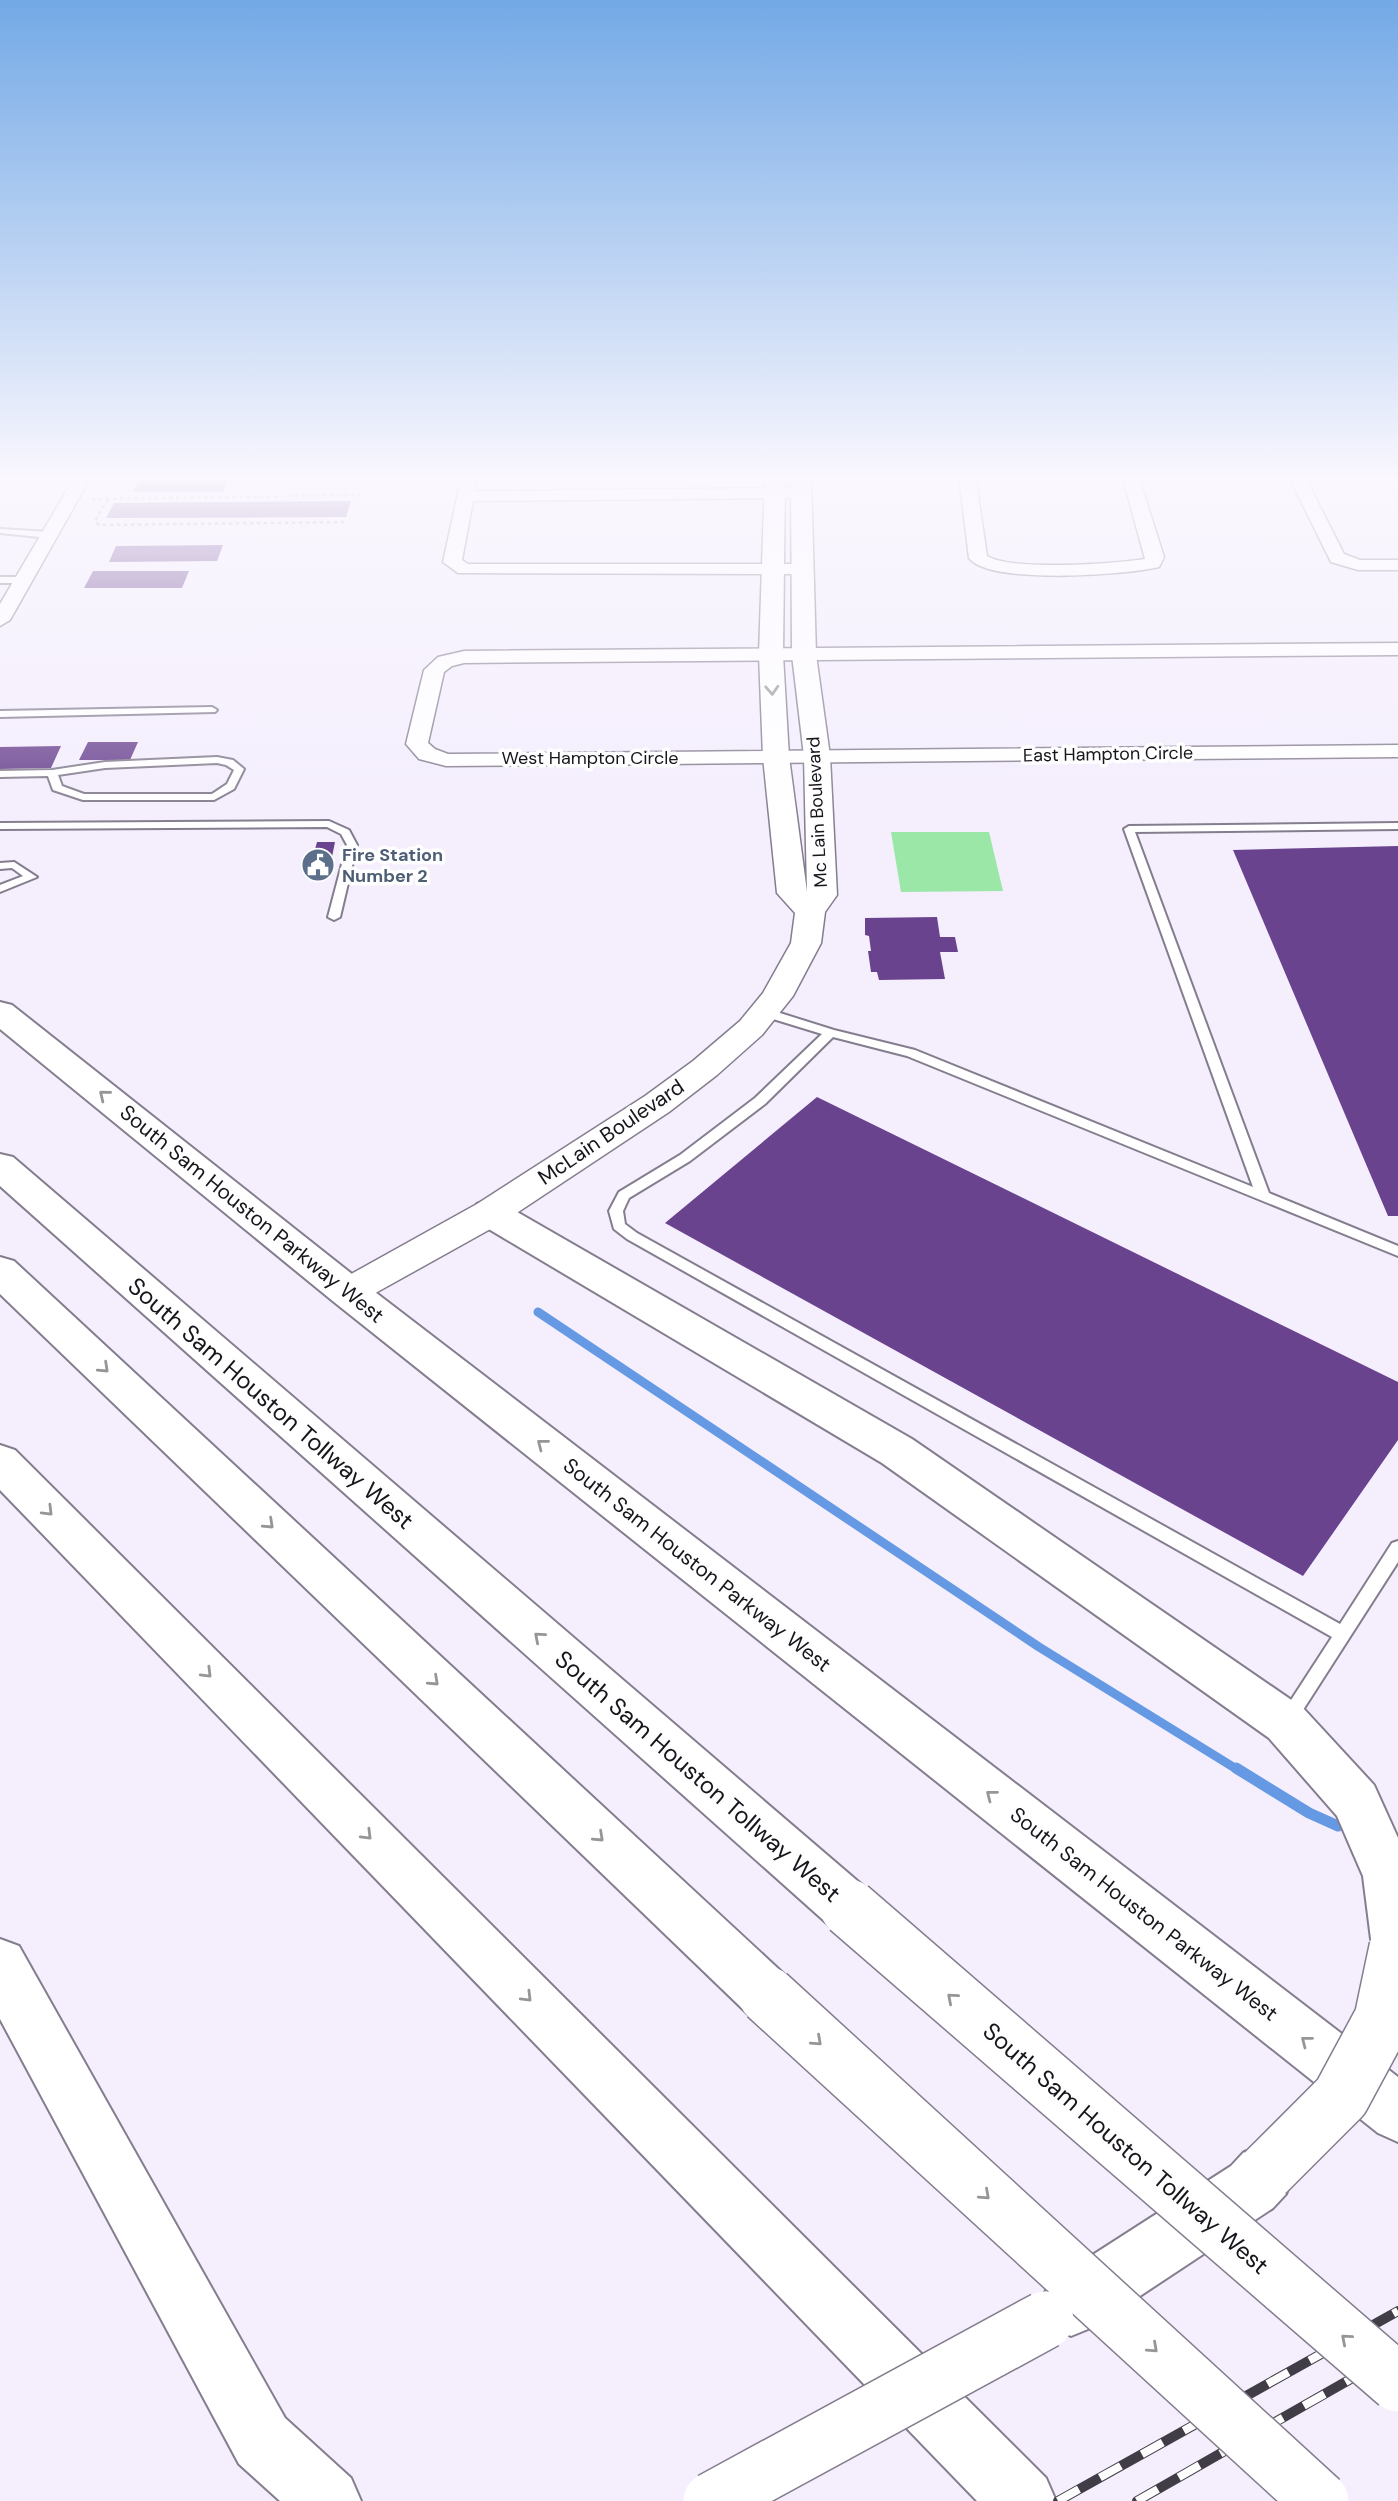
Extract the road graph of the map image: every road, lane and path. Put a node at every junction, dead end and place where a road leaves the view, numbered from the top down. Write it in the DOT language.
graph roads {
  1 [pos="16,592"];
  2 [pos="771,592"];
  3 [pos="802,592"];
  4 [pos="0,620"];
  5 [pos="1398,649"];
  6 [pos="771,655"];
  7 [pos="804,655"];
  8 [pos="212,710"];
  9 [pos="0,714"];
  10 [pos="1398,751"];
  11 [pos="817,756"];
  12 [pos="776,757"];
  13 [pos="52,773"];
  14 [pos="0,774"];
  15 [pos="0,826"];
  16 [pos="1398,826"];
  17 [pos="786,839"];
  18 [pos="820,839"];
  19 [pos="0,866"];
  20 [pos="0,889"];
  21 [pos="810,912"];
  22 [pos="334,917"];
  23 [pos="0,1012"];
  24 [pos="764,1012"];
  25 [pos="830,1033"];
  26 [pos="0,1147"];
  27 [pos="0,1166"];
  28 [pos="1263,1196"];
  29 [pos="490,1213"];
  30 [pos="86,1241"];
  31 [pos="1398,1251"];
  32 [pos="0,1271"];
  33 [pos="0,1280"];
  34 [pos="348,1292"];
  35 [pos="56,1323"];
  36 [pos="0,1462"];
  37 [pos="1398,1548"];
  38 [pos="1342,1634"];
  39 [pos="1286,1723"];
  40 [pos="1398,1939"];
  41 [pos="1398,1948"];
  42 [pos="0,1965"];
  43 [pos="1398,2113"];
  44 [pos="1398,2383"];
  45 [pos="328,2501"];
  46 [pos="712,2501"];
  47 [pos="1023,2501"];
  48 [pos="1320,2501"];
  1 -- 4 [label="street"];
  2 -- 6 [label="street, Mc Lain Boulevard"];
  3 -- 7 [label="street, Mc Lain Boulevard"];
  5 -- 7 [label="street"];
  6 -- 7 [label="street"];
  6 -- 12 [label="street, Mc Lain Boulevard, one-way"];
  6 -- 12 [label="street, West Hampton Circle"];
  7 -- 11 [label="street, Mc Lain Boulevard"];
  8 -- 9 [label="lane"];
  10 -- 11 [label="street, East Hampton Circle"];
  11 -- 12 [label="street, West Hampton Circle"];
  11 -- 18 [label="street, Mc Lain Boulevard"];
  12 -- 17 [label="street, Mc Lain Boulevard"];
  13 -- 13 [label="lane"];
  13 -- 14 [label="lane"];
  15 -- 22 [label="lane"];
  16 -- 28 [label="lane"];
  17 -- 18 [label="street"];
  17 -- 21 [label="street, Mc Lain Boulevard"];
  18 -- 21 [label="street, Mc Lain Boulevard"];
  19 -- 20 [label="lane"];
  21 -- 24 [label="street, McLain Boulevard"];
  34 -- 23 [label="main road, South Sam Houston Parkway West, one-way"];
  24 -- 25 [label="lane"];
  24 -- 29 [label="street, McLain Boulevard"];
  25 -- 28 [label="lane"];
  25 -- 38 [label="lane"];
  26 -- 30 [label="main road"];
  27 -- 30 [label="main road, South Sam Houston Tollway West"];
  28 -- 31 [label="lane"];
  29 -- 34 [label="street, McLain Boulevard"];
  29 -- 39 [label="main road"];
  44 -- 30 [label="main road, South Sam Houston Tollway West, one-way, bridge"];
  32 -- 35 [label="main road"];
  33 -- 35 [label="main road"];
  43 -- 34 [label="main road, South Sam Houston Parkway West, one-way"];
  35 -- 48 [label="main road, one-way, bridge"];
  36 -- 47 [label="main road, one-way"];
  37 -- 38 [label="lane"];
  38 -- 39 [label="lane"];
  39 -- 40 [label="main road"];
  41 -- 46 [label="main road, bridge"];
  42 -- 45 [label="main road"];
}
